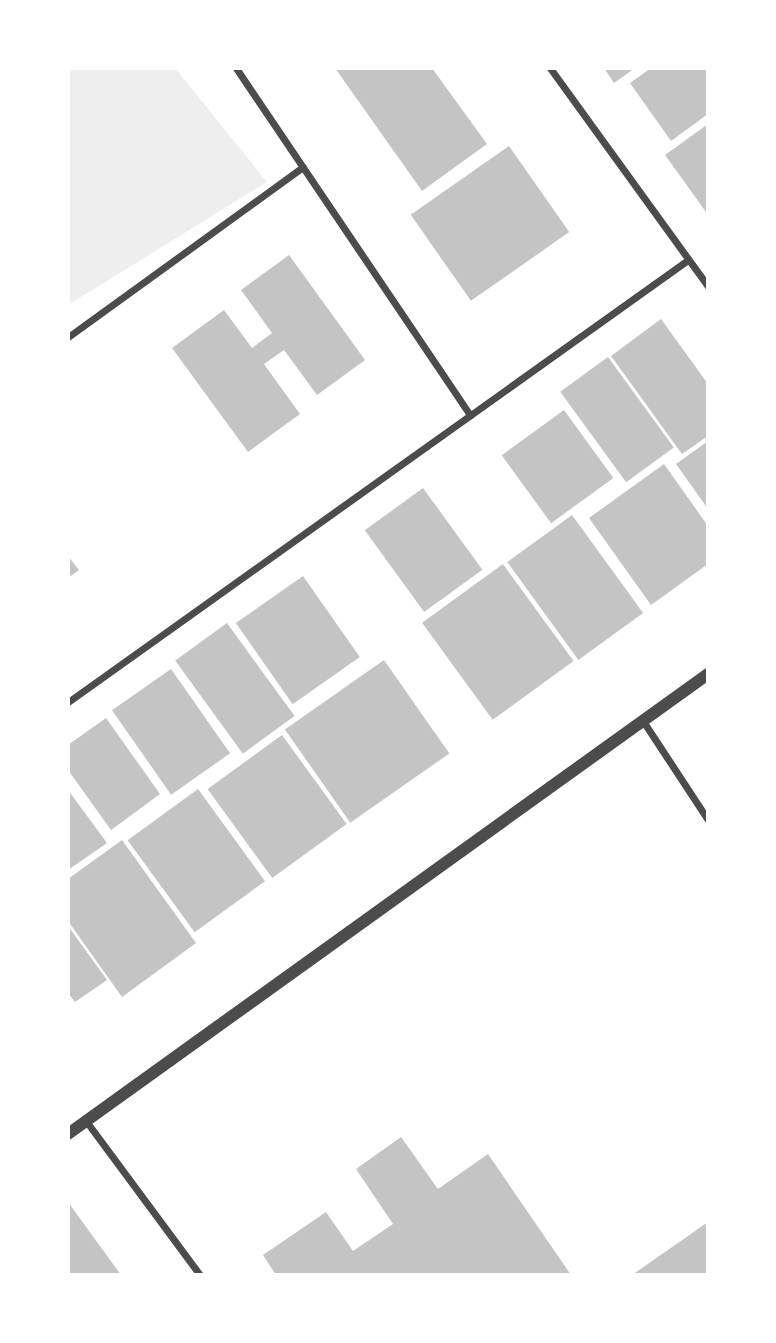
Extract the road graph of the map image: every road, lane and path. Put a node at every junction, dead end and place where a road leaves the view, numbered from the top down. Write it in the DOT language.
graph roads {
  1 [pos="236,68"];
  2 [pos="550,68"];
  3 [pos="303,167"];
  4 [pos="688,260"];
  5 [pos="708,286"];
  6 [pos="68,337"];
  7 [pos="470,415"];
  8 [pos="708,674"];
  9 [pos="68,702"];
  10 [pos="643,721"];
  11 [pos="708,820"];
  12 [pos="86,1121"];
  13 [pos="68,1134"];
  14 [pos="200,1275"];
  1 -- 3 [label="street"];
  2 -- 4 [label="street"];
  3 -- 6 [label="street"];
  3 -- 7 [label="street"];
  4 -- 5 [label="street"];
  4 -- 7 [label="street"];
  7 -- 9 [label="street"];
  8 -- 10 [label="street"];
  10 -- 11 [label="street"];
  10 -- 12 [label="street"];
  12 -- 13 [label="street"];
  12 -- 14 [label="street"];
}
